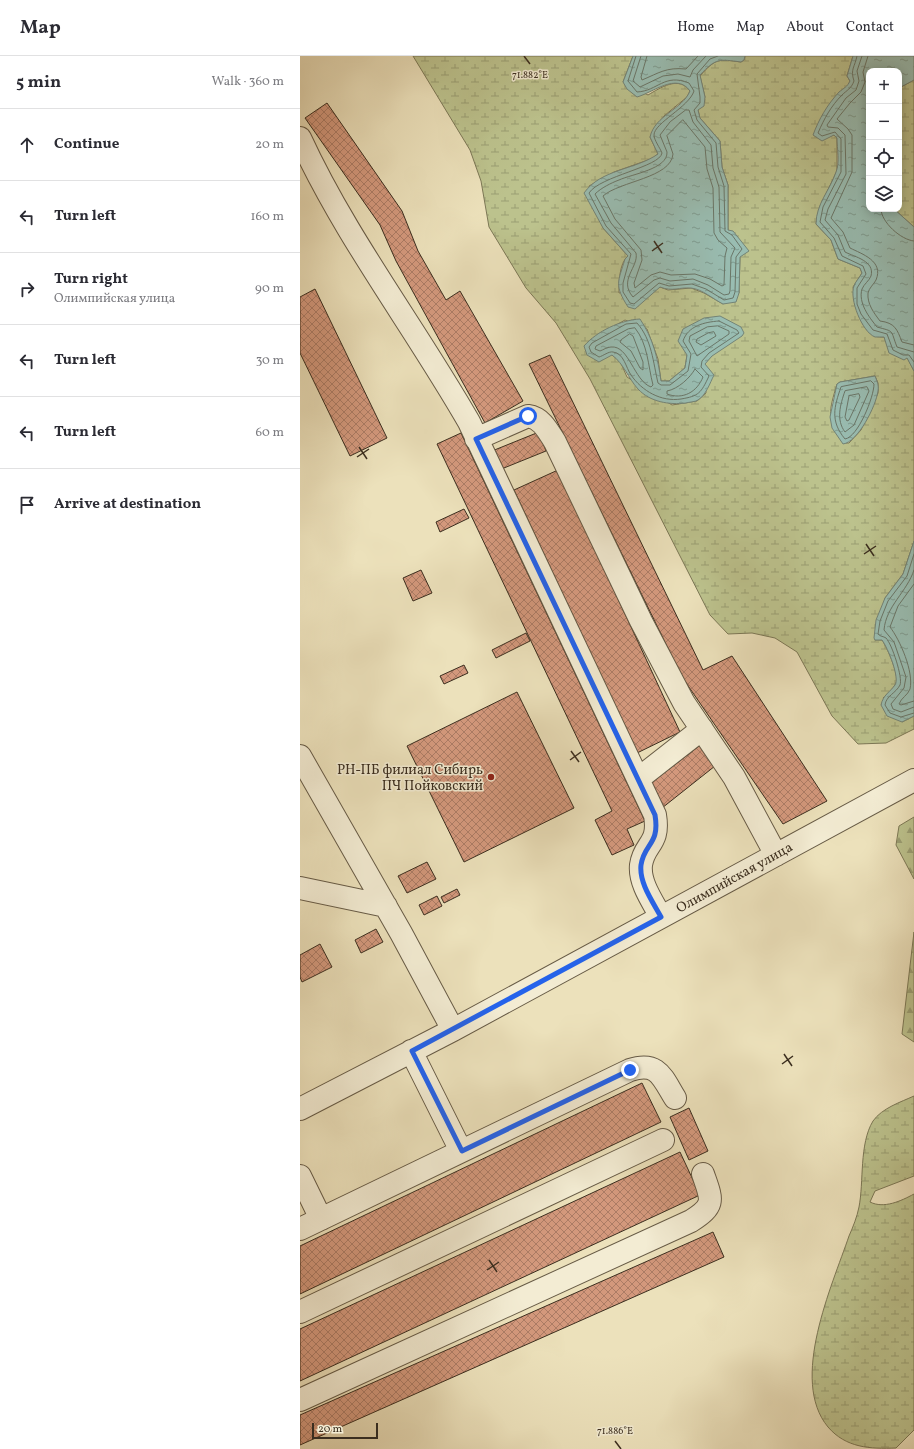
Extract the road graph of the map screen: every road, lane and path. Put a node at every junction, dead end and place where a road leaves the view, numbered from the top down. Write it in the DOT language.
graph roads {
  1 [pos="300,138"];
  2 [pos="476,439"];
  3 [pos="702,729"];
  4 [pos="301,761"];
  5 [pos="638,779"];
  6 [pos="914,780"];
  7 [pos="776,855"];
  8 [pos="300,888"];
  9 [pos="386,906"];
  10 [pos="661,917"];
  11 [pos="453,1030"];
  12 [pos="412,1051"];
  13 [pos="675,1098"];
  14 [pos="300,1109"];
  15 [pos="663,1140"];
  16 [pos="462,1151"];
  17 [pos="703,1174"];
  18 [pos="300,1176"];
  19 [pos="321,1219"];
  20 [pos="300,1229"];
  21 [pos="300,1312"];
  22 [pos="300,1400"];
  1 -- 2 [label="street"];
  2 -- 3 [label="street"];
  2 -- 5 [label="street"];
  3 -- 5 [label="street"];
  3 -- 7 [label="street"];
  4 -- 9 [label="street"];
  5 -- 10 [label="street"];
  6 -- 7 [label="street, Олимпийская улица"];
  7 -- 10 [label="street, Олимпийская улица"];
  8 -- 9 [label="street"];
  9 -- 11 [label="street"];
  10 -- 11 [label="street, Олимпийская улица"];
  11 -- 12 [label="street, Олимпийская улица"];
  12 -- 14 [label="street, Олимпийская улица"];
  12 -- 16 [label="street"];
  13 -- 16 [label="street"];
  15 -- 21 [label="street"];
  16 -- 19 [label="street"];
  17 -- 22 [label="street"];
  18 -- 19 [label="street"];
  19 -- 20 [label="street"];
}
